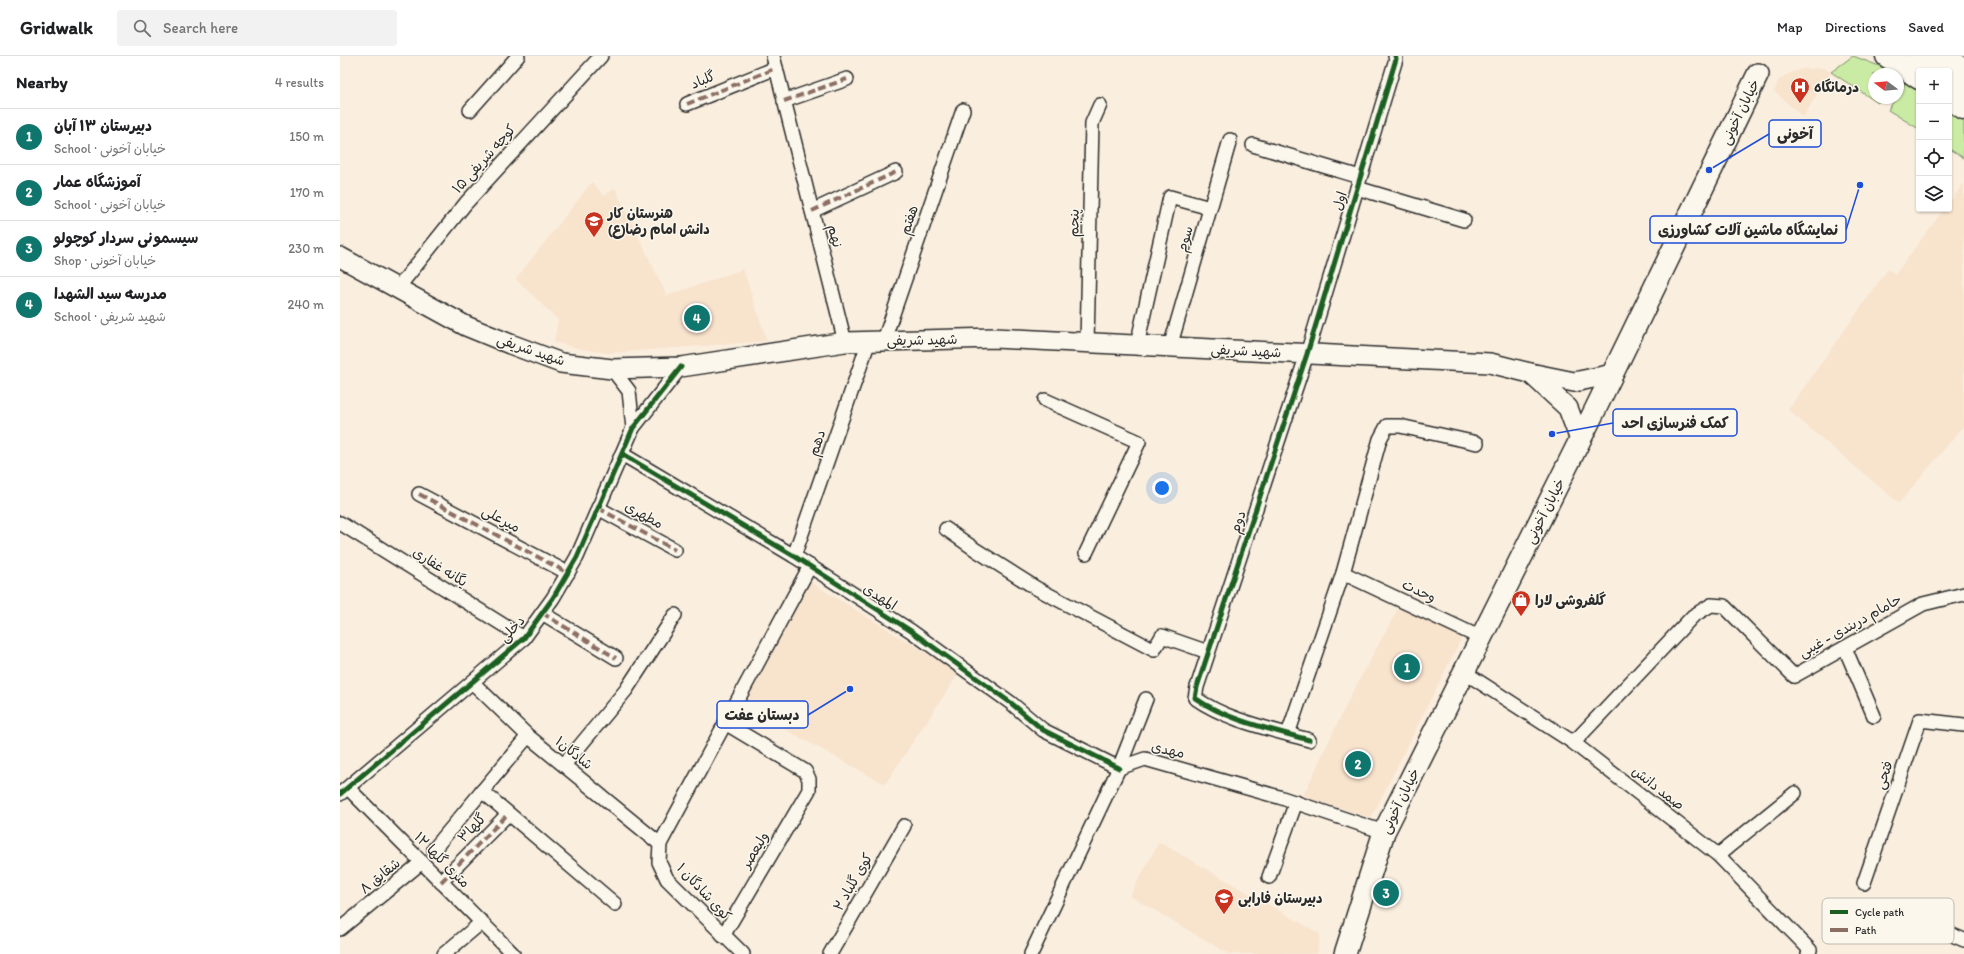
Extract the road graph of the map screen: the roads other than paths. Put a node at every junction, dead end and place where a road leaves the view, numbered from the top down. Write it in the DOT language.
graph roads {
  1 [pos="518,56"];
  2 [pos="601,56"];
  3 [pos="1395,56"];
  4 [pos="1887,56"];
  5 [pos="1917,56"];
  6 [pos="1944,56"];
  7 [pos="774,62"];
  8 [pos="1935,68"];
  9 [pos="1964,70"];
  10 [pos="1758,74"];
  11 [pos="1916,76"];
  12 [pos="847,79"];
  13 [pos="1952,80"];
  14 [pos="1964,88"];
  15 [pos="1952,100"];
  16 [pos="784,101"];
  17 [pos="687,104"];
  18 [pos="1100,105"];
  19 [pos="1964,108"];
  20 [pos="470,110"];
  21 [pos="963,110"];
  22 [pos="1230,140"];
  23 [pos="1253,145"];
  24 [pos="896,172"];
  25 [pos="1359,183"];
  26 [pos="1210,208"];
  27 [pos="812,211"];
  28 [pos="1464,220"];
  29 [pos="340,257"];
  30 [pos="397,289"];
  31 [pos="877,341"];
  32 [pos="845,342"];
  33 [pos="1087,343"];
  34 [pos="1137,345"];
  35 [pos="1170,347"];
  36 [pos="1307,354"];
  37 [pos="681,367"];
  38 [pos="612,369"];
  39 [pos="1530,373"];
  40 [pos="1613,374"];
  41 [pos="1045,400"];
  42 [pos="633,428"];
  43 [pos="1580,440"];
  44 [pos="1477,443"];
  45 [pos="622,454"];
  46 [pos="419,494"];
  47 [pos="598,508"];
  48 [pos="340,523"];
  49 [pos="946,529"];
  50 [pos="674,550"];
  51 [pos="1086,553"];
  52 [pos="794,556"];
  53 [pos="810,566"];
  54 [pos="568,573"];
  55 [pos="1343,573"];
  56 [pos="1964,594"];
  57 [pos="542,613"];
  58 [pos="675,615"];
  59 [pos="524,638"];
  60 [pos="1481,638"];
  61 [pos="1845,648"];
  62 [pos="1208,652"];
  63 [pos="616,658"];
  64 [pos="1464,672"];
  65 [pos="472,682"];
  66 [pos="1146,698"];
  67 [pos="1874,716"];
  68 [pos="725,723"];
  69 [pos="1964,725"];
  70 [pos="1288,734"];
  71 [pos="528,736"];
  72 [pos="1309,740"];
  73 [pos="1571,741"];
  74 [pos="564,765"];
  75 [pos="1119,768"];
  76 [pos="344,791"];
  77 [pos="482,791"];
  78 [pos="1795,793"];
  79 [pos="1296,802"];
  80 [pos="508,814"];
  81 [pos="904,826"];
  82 [pos="1384,832"];
  83 [pos="660,844"];
  84 [pos="434,849"];
  85 [pos="1718,855"];
  86 [pos="422,862"];
  87 [pos="1269,877"];
  88 [pos="441,882"];
  89 [pos="1864,883"];
  90 [pos="615,904"];
  91 [pos="482,922"];
  92 [pos="340,929"];
  93 [pos="723,936"];
  94 [pos="1954,936"];
  95 [pos="1964,940"];
  96 [pos="444,954"];
  97 [pos="513,954"];
  98 [pos="742,954"];
  99 [pos="830,954"];
  100 [pos="1032,954"];
  101 [pos="1345,954"];
  102 [pos="1808,954"];
  1 -- 20 [label="street"];
  2 -- 30 [label="street, کوچه شریفی ۱۵"];
  3 -- 25 [label="street, اول"];
  4 -- 11 [label="highway"];
  5 -- 8 [label="highway"];
  6 -- 9 [label="highway"];
  7 -- 16 [label="street, نهم"];
  7 -- 17 [label="street, گلباد"];
  10 -- 40 [label="main road, خیابان آخونی"];
  12 -- 16 [label="street"];
  13 -- 14 [label="highway"];
  15 -- 19 [label="highway"];
  16 -- 27 [label="street, نهم"];
  18 -- 33 [label="street, پنجم"];
  21 -- 31 [label="street, هفتم"];
  22 -- 26 [label="street, سوم"];
  23 -- 25 [label="street"];
  24 -- 27 [label="street"];
  25 -- 28 [label="street"];
  25 -- 36 [label="street, اول"];
  26 -- 34 [label="street"];
  26 -- 35 [label="street, سوم"];
  27 -- 32 [label="street, نهم"];
  29 -- 30 [label="main road, شهید شریفی"];
  30 -- 38 [label="main road, شهید شریفی"];
  31 -- 32 [label="main road, شهید شریفی"];
  31 -- 33 [label="main road, شهید شریفی"];
  31 -- 52 [label="street, دهم"];
  32 -- 37 [label="main road, شهید شریفی"];
  33 -- 34 [label="main road, شهید شریفی"];
  34 -- 35 [label="main road, شهید شریفی"];
  35 -- 36 [label="main road, شهید شریفی"];
  36 -- 39 [label="main road, شهید شریفی"];
  36 -- 62 [label="street, دوم"];
  37 -- 38 [label="main road, شهید شریفی"];
  37 -- 42 [label="street"];
  38 -- 42 [label="street"];
  39 -- 40 [label="main road, شهید شریفی"];
  39 -- 43 [label="main road"];
  40 -- 43 [label="main road, خیابان آخونی"];
  41 -- 51 [label="street"];
  42 -- 45 [label="street, دخلی"];
  43 -- 60 [label="main road, خیابان آخونی"];
  44 -- 55 [label="street"];
  45 -- 47 [label="street, دخلی"];
  45 -- 52 [label="street, المهدی"];
  46 -- 54 [label="street, میرعلی"];
  47 -- 50 [label="street, مطهری"];
  47 -- 54 [label="street, دخلی"];
  48 -- 59 [label="street, یگانه غفاری"];
  49 -- 62 [label="street"];
  52 -- 53 [label="street, المهدی"];
  53 -- 68 [label="street"];
  53 -- 75 [label="street, المهدی"];
  54 -- 57 [label="street, دخلی"];
  55 -- 60 [label="street, وحدت"];
  55 -- 70 [label="street"];
  56 -- 61 [label="street, حامام دربندی - غیبی"];
  57 -- 59 [label="street, دخلی"];
  57 -- 63 [label="street"];
  58 -- 74 [label="street"];
  59 -- 65 [label="street, دخلی"];
  60 -- 64 [label="main road, خیابان آخونی"];
  61 -- 67 [label="street"];
  61 -- 73 [label="street, حامام دربندی - غیبی"];
  62 -- 70 [label="street, دوم"];
  64 -- 73 [label="street, صمد دانش"];
  64 -- 82 [label="main road, خیابان آخونی"];
  65 -- 71 [label="street, شادگان۱"];
  65 -- 76 [label="street, دخلی"];
  66 -- 75 [label="street"];
  68 -- 83 [label="street"];
  68 -- 93 [label="street, ولیعصر"];
  69 -- 89 [label="street, فتحی"];
  70 -- 72 [label="street"];
  71 -- 74 [label="street, شادگان۱"];
  71 -- 77 [label="street"];
  73 -- 85 [label="street, صمد دانش"];
  74 -- 83 [label="street, شادگان۱"];
  75 -- 79 [label="street, مهدی"];
  75 -- 100 [label="street"];
  76 -- 86 [label="street, ۱۲ متری گلها"];
  77 -- 80 [label="street"];
  77 -- 84 [label="street"];
  78 -- 85 [label="street"];
  79 -- 82 [label="street, مهدی"];
  79 -- 87 [label="street"];
  80 -- 88 [label="street, گلها۳"];
  80 -- 90 [label="street"];
  81 -- 99 [label="street, کوی گلباد ۲"];
  82 -- 101 [label="main road, خیابان آخونی"];
  83 -- 93 [label="street, کوی شادگان ۱"];
  85 -- 102 [label="street, صمد دانش"];
  86 -- 88 [label="street, ۱۲ متری گلها"];
  86 -- 92 [label="street, شقایق ۸"];
  88 -- 91 [label="street, ۱۲ متری گلها"];
  91 -- 96 [label="street"];
  91 -- 97 [label="street, ۱۲ متری گلها"];
  93 -- 98 [label="street, کوی شادگان ۱"];
  94 -- 95 [label="street"];
}
